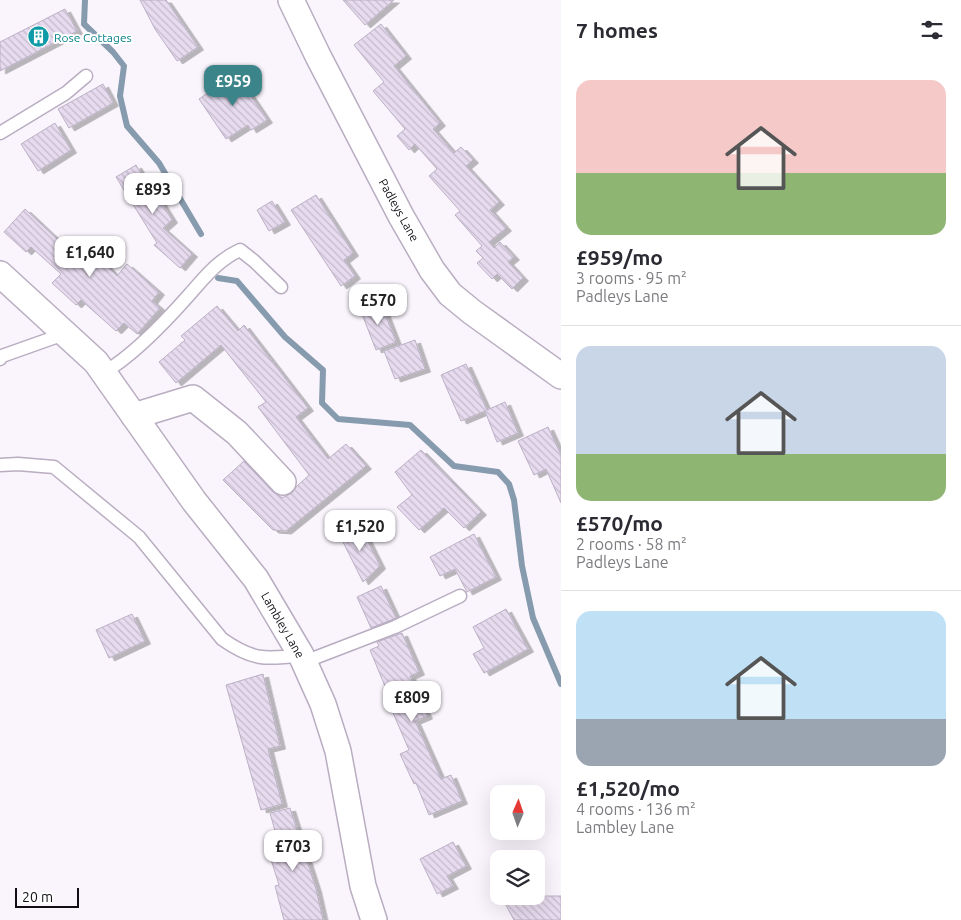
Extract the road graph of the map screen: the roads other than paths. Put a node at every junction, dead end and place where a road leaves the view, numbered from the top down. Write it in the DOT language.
graph roads {
  1 [pos="291,0"];
  2 [pos="86,76"];
  3 [pos="0,133"];
  4 [pos="0,274"];
  5 [pos="281,287"];
  6 [pos="64,334"];
  7 [pos="0,358"];
  8 [pos="103,373"];
  9 [pos="561,376"];
  10 [pos="134,416"];
  11 [pos="0,466"];
  12 [pos="282,482"];
  13 [pos="460,596"];
  14 [pos="303,659"];
  15 [pos="374,920"];
  1 -- 9 [label="street, Padleys Lane"];
  2 -- 3 [label="lane"];
  4 -- 6 [label="street, Lambley Lane"];
  5 -- 8 [label="lane"];
  6 -- 7 [label="lane"];
  6 -- 8 [label="street, Lambley Lane"];
  8 -- 10 [label="street, Lambley Lane"];
  10 -- 12 [label="street"];
  10 -- 14 [label="street, Lambley Lane"];
  11 -- 14 [label="lane"];
  13 -- 14 [label="lane"];
  14 -- 15 [label="street, Lambley Lane"];
}
